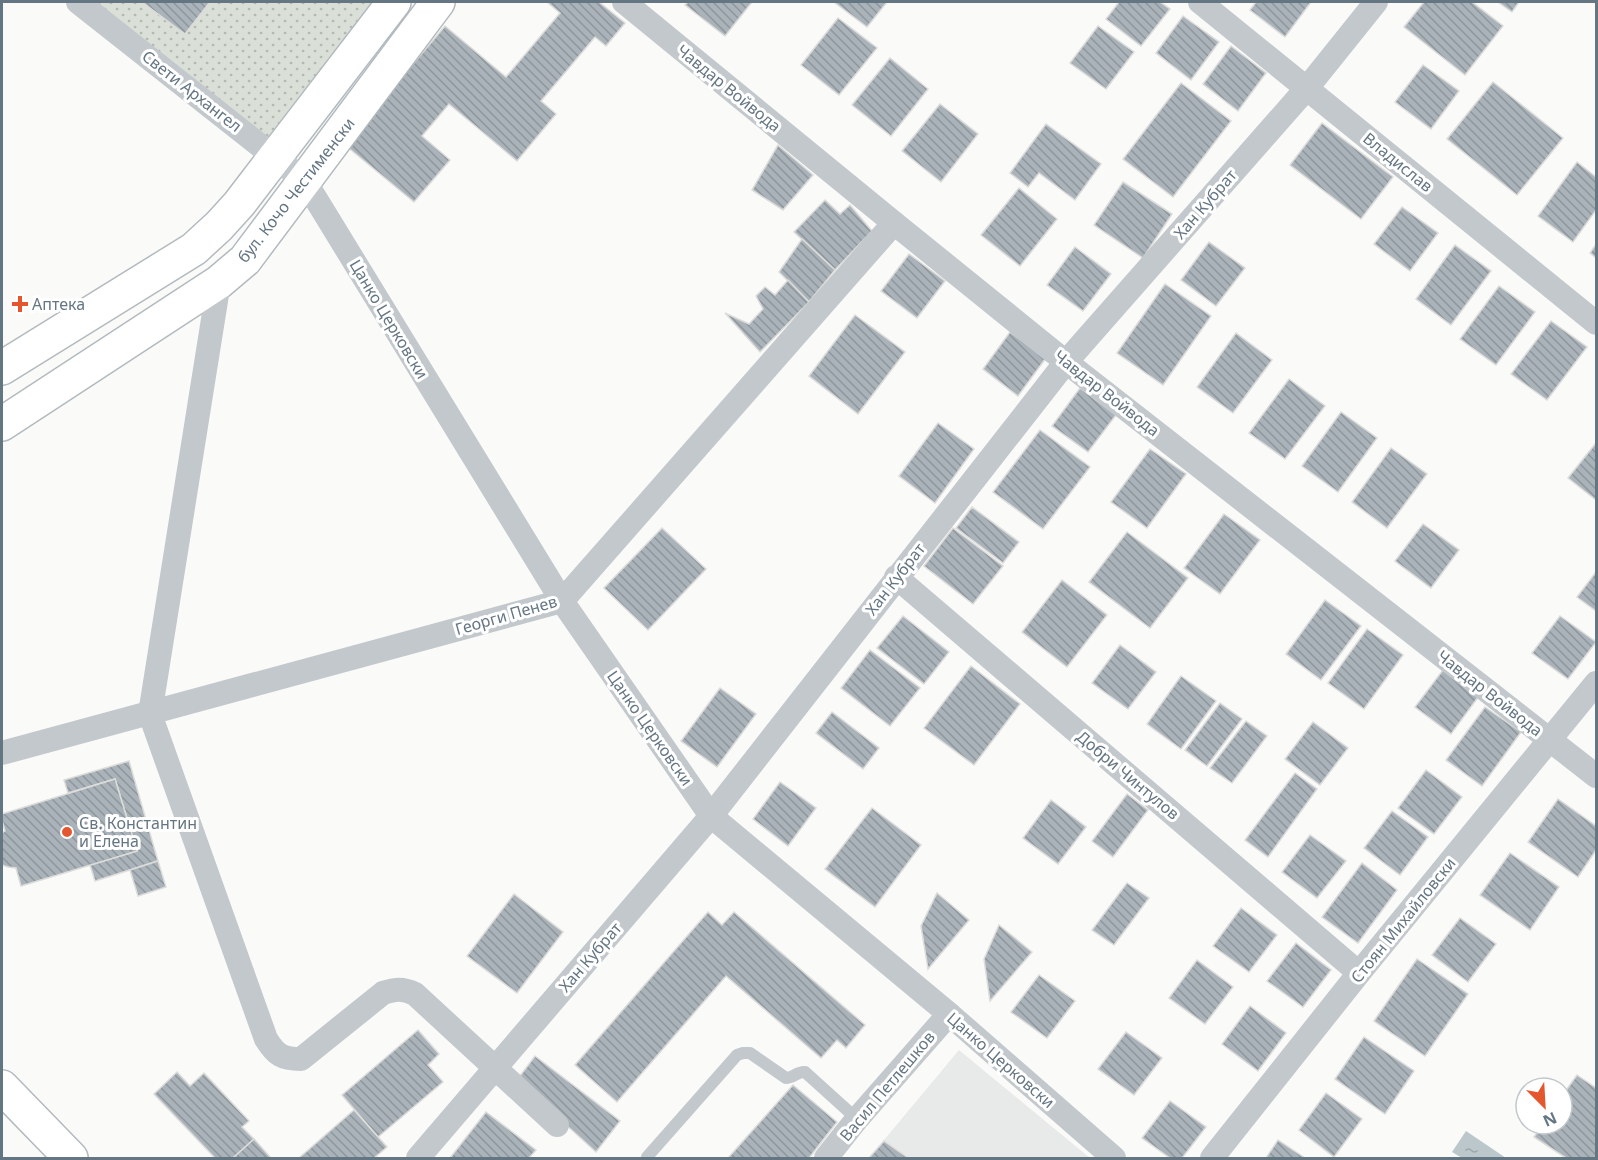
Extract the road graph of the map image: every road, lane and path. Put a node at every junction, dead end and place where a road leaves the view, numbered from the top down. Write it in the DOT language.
graph roads {
  1 [pos="78,2"];
  2 [pos="394,2"];
  3 [pos="438,2"];
  4 [pos="624,2"];
  5 [pos="1200,2"];
  6 [pos="1376,2"];
  7 [pos="1307,88"];
  8 [pos="276,157"];
  9 [pos="308,186"];
  10 [pos="894,224"];
  11 [pos="219,282"];
  12 [pos="1596,323"];
  13 [pos="8,355"];
  14 [pos="1066,362"];
  15 [pos="2,424"];
  16 [pos="896,578"];
  17 [pos="562,601"];
  18 [pos="1596,683"];
  19 [pos="150,714"];
  20 [pos="1550,740"];
  21 [pos="2,753"];
  22 [pos="1596,776"];
  23 [pos="711,816"];
  24 [pos="1359,973"];
  25 [pos="948,1014"];
  26 [pos="495,1068"];
  27 [pos="2,1087"];
  28 [pos="857,1119"];
  29 [pos="557,1125"];
  30 [pos="646,1157"];
  31 [pos="71,1158"];
  32 [pos="418,1158"];
  33 [pos="826,1158"];
  34 [pos="1114,1158"];
  35 [pos="1212,1158"];
  1 -- 8 [label="street, Свети Архангел"];
  2 -- 8 [label="street"];
  3 -- 9 [label="street, бул. Кочо Честименски"];
  4 -- 10 [label="street, Чавдар Войвода"];
  5 -- 7 [label="street, Владислав"];
  6 -- 7 [label="street, Хан Кубрат"];
  7 -- 12 [label="street, Владислав"];
  7 -- 14 [label="street, Хан Кубрат"];
  8 -- 9 [label="street, Свети Архангел"];
  8 -- 13 [label="street"];
  9 -- 11 [label="street, бул. Кочо Честименски"];
  9 -- 17 [label="street, Цанко Церковски"];
  10 -- 14 [label="street, Чавдар Войвода"];
  10 -- 17 [label="street, Георги Пенев"];
  11 -- 15 [label="street, бул. Кочо Честименски"];
  11 -- 19 [label="street"];
  14 -- 16 [label="street, Хан Кубрат"];
  14 -- 20 [label="street, Чавдар Войвода"];
  16 -- 23 [label="street, Хан Кубрат"];
  16 -- 24 [label="street, Добри Чинтулов"];
  17 -- 19 [label="street, Георги Пенев"];
  17 -- 23 [label="street, Цанко Церковски"];
  18 -- 20 [label="street, Стоян Михайловски"];
  19 -- 21 [label="street, Георги Пенев"];
  19 -- 26 [label="street"];
  20 -- 22 [label="street, Чавдар Войвода"];
  20 -- 24 [label="street, Стоян Михайловски"];
  23 -- 25 [label="street, Цанко Церковски"];
  23 -- 26 [label="street, Хан Кубрат"];
  24 -- 35 [label="street, Стоян Михайловски"];
  25 -- 28 [label="street, Васил Петлешков"];
  25 -- 34 [label="street, Цанко Церковски"];
  26 -- 29 [label="street"];
  26 -- 32 [label="street, Хан Кубрат"];
  27 -- 31 [label="street"];
  28 -- 30 [label="lane"];
  28 -- 33 [label="street, Васил Петлешков"];
}
